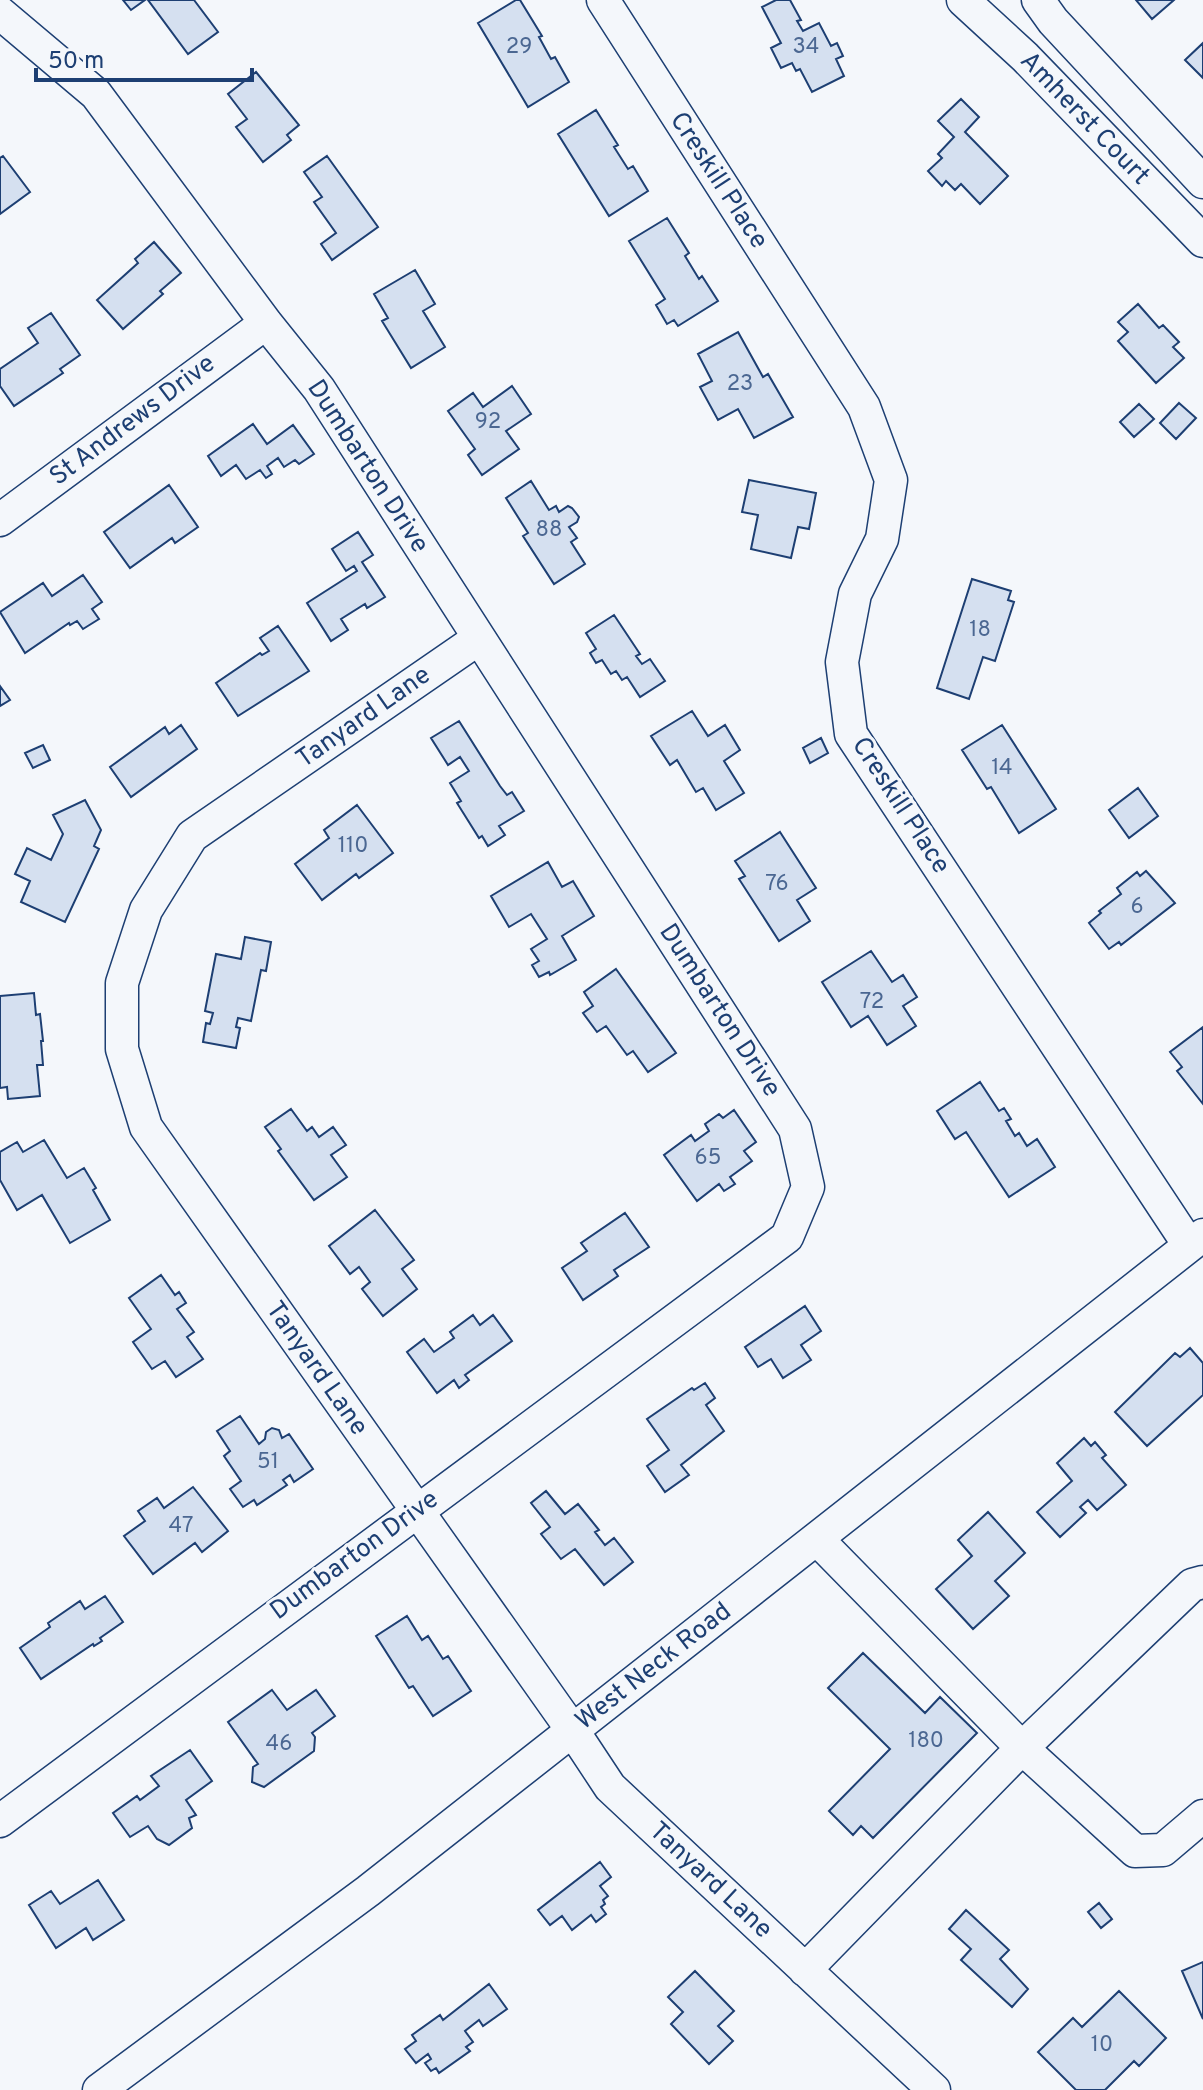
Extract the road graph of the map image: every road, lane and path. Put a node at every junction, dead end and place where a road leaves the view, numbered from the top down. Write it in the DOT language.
graph roads {
  1 [pos="603,0"];
  2 [pos="963,0"];
  3 [pos="1038,0"];
  4 [pos="0,13"];
  5 [pos="1203,182"];
  6 [pos="1203,241"];
  7 [pos="266,323"];
  8 [pos="0,520"];
  9 [pos="478,639"];
  10 [pos="1196,1240"];
  11 [pos="416,1511"];
  12 [pos="817,1539"];
  13 [pos="1203,1582"];
  14 [pos="573,1731"];
  15 [pos="1022,1748"];
  16 [pos="1203,1816"];
  17 [pos="0,1821"];
  18 [pos="805,1970"];
  19 [pos="99,2090"];
  20 [pos="934,2090"];
  1 -- 10 [label="street, Creskill Place"];
  2 -- 6 [label="street, Amherst Court"];
  3 -- 5 [label="street, Amherst Court"];
  4 -- 7 [label="street, Dumbarton Drive"];
  7 -- 8 [label="street, St Andrews Drive"];
  7 -- 9 [label="street, Dumbarton Drive"];
  9 -- 11 [label="street, Tanyard Lane"];
  9 -- 11 [label="street, Dumbarton Drive"];
  10 -- 12 [label="street, West Neck Road"];
  11 -- 14 [label="street, Tanyard Lane"];
  11 -- 17 [label="street, Dumbarton Drive"];
  12 -- 14 [label="street, West Neck Road"];
  12 -- 15 [label="street"];
  13 -- 15 [label="street"];
  14 -- 18 [label="street, Tanyard Lane"];
  14 -- 19 [label="street, West Neck Road"];
  15 -- 16 [label="street"];
  15 -- 18 [label="street"];
  18 -- 20 [label="street, Tanyard Lane"];
}
